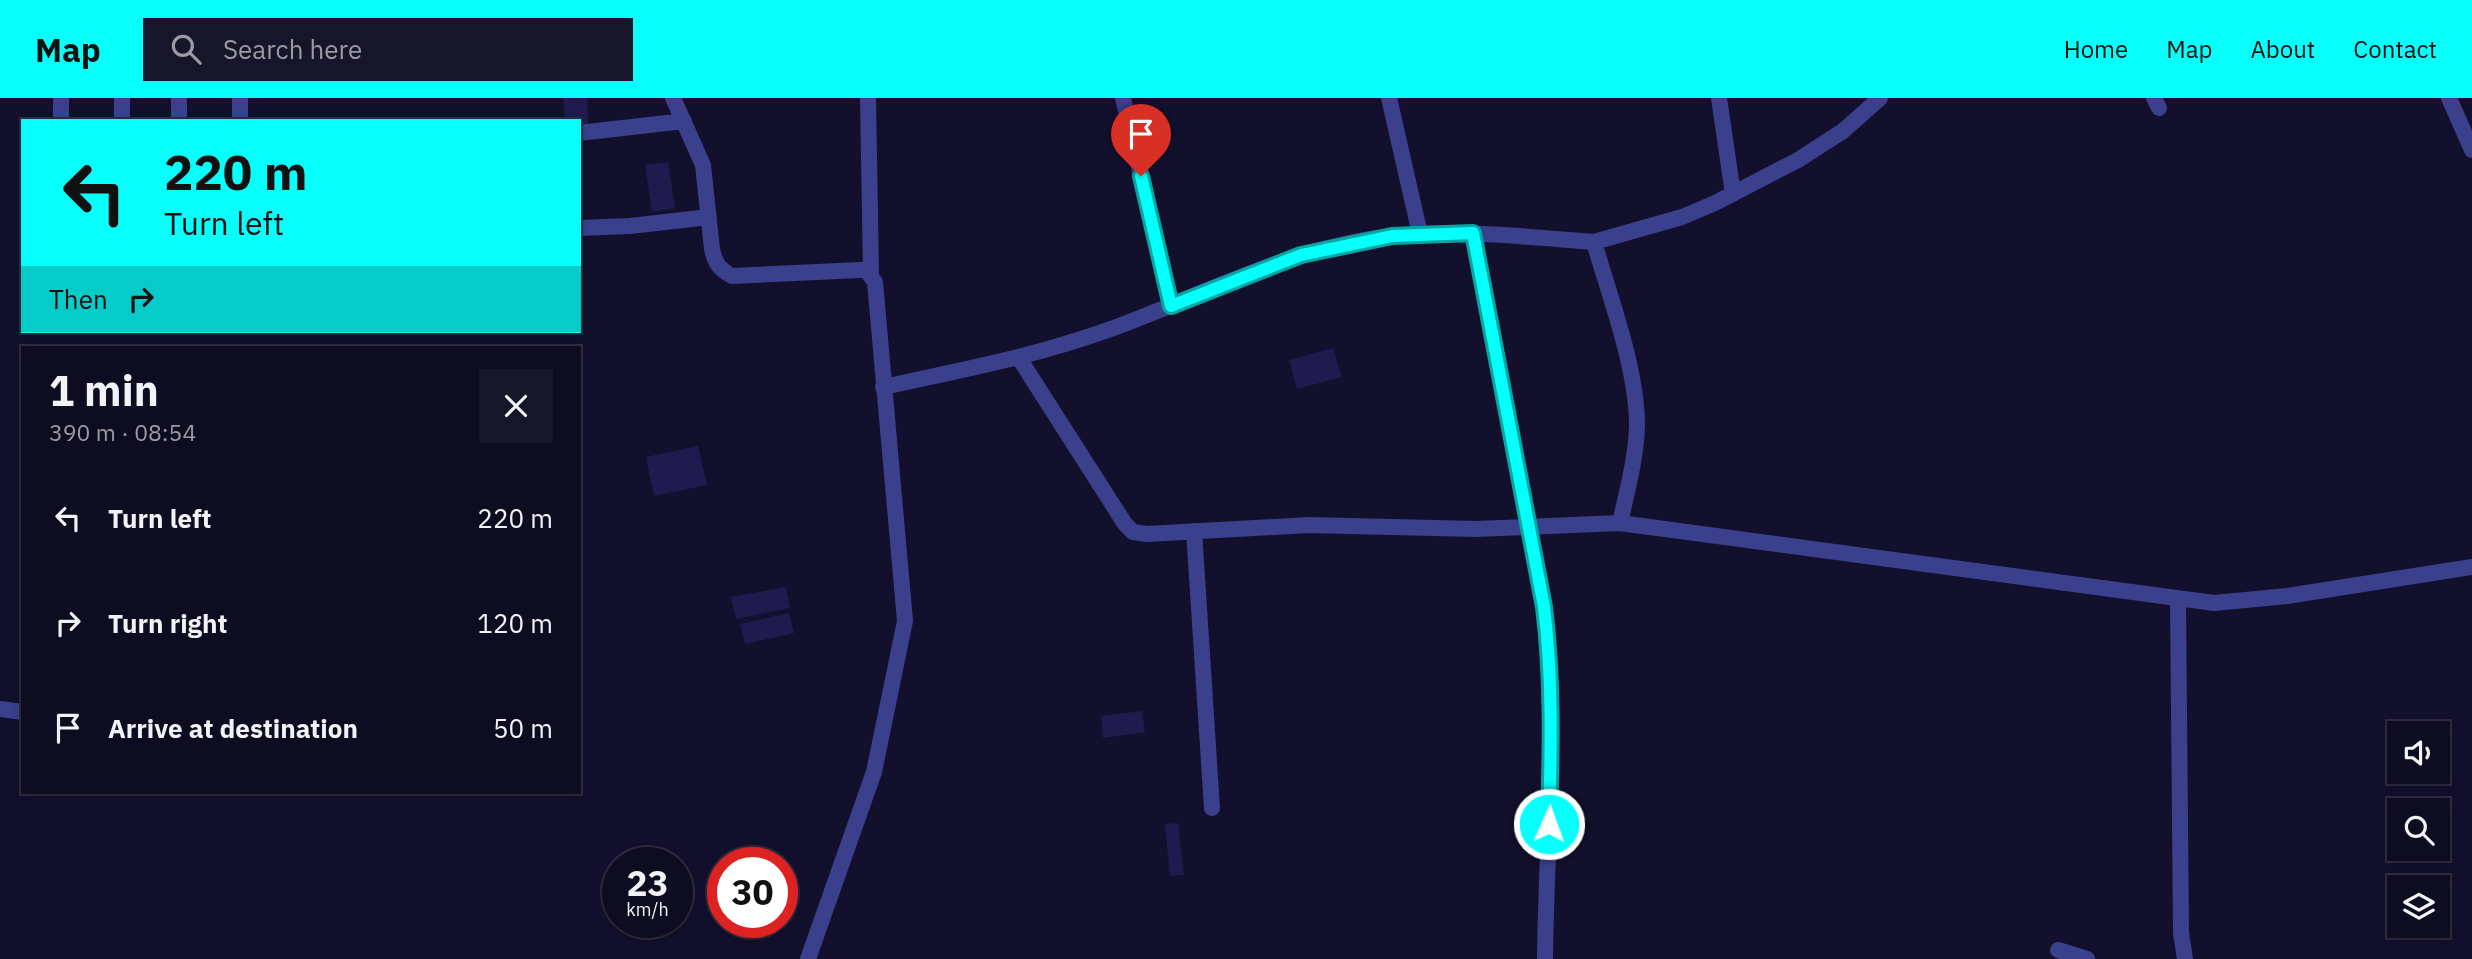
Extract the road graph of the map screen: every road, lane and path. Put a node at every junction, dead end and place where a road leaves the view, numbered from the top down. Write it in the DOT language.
graph roads {
  1 [pos="61,98"];
  2 [pos="122,98"];
  3 [pos="179,98"];
  4 [pos="240,98"];
  5 [pos="673,98"];
  6 [pos="868,98"];
  7 [pos="1123,98"];
  8 [pos="1389,98"];
  9 [pos="1719,98"];
  10 [pos="1880,98"];
  11 [pos="2449,98"];
  12 [pos="1864,104"];
  13 [pos="61,119"];
  14 [pos="122,119"];
  15 [pos="179,119"];
  16 [pos="240,119"];
  17 [pos="684,121"];
  18 [pos="581,133"];
  19 [pos="2472,150"];
  20 [pos="1733,194"];
  21 [pos="709,217"];
  22 [pos="581,228"];
  23 [pos="1473,233"];
  24 [pos="1420,234"];
  25 [pos="1594,242"];
  26 [pos="872,275"];
  27 [pos="1171,306"];
  28 [pos="1019,358"];
  29 [pos="883,387"];
  30 [pos="1620,523"];
  31 [pos="1528,525"];
  32 [pos="1194,531"];
  33 [pos="2472,567"];
  34 [pos="2178,599"];
  35 [pos="0,709"];
  36 [pos="21,712"];
  37 [pos="1212,808"];
  38 [pos="2058,950"];
  39 [pos="808,959"];
  40 [pos="1545,959"];
  41 [pos="2087,959"];
  42 [pos="2185,959"];
  1 -- 13 [label="street"];
  2 -- 14 [label="street"];
  3 -- 15 [label="street"];
  4 -- 16 [label="street"];
  5 -- 17 [label="street"];
  6 -- 26 [label="street"];
  7 -- 27 [label="street"];
  8 -- 24 [label="street"];
  9 -- 20 [label="street"];
  10 -- 12 [label="street"];
  11 -- 19 [label="street"];
  12 -- 20 [label="street"];
  17 -- 18 [label="street"];
  17 -- 21 [label="street"];
  20 -- 25 [label="street"];
  21 -- 22 [label="street"];
  21 -- 26 [label="street"];
  23 -- 24 [label="street"];
  23 -- 25 [label="street"];
  23 -- 31 [label="street"];
  24 -- 27 [label="street"];
  25 -- 30 [label="street"];
  26 -- 29 [label="street"];
  27 -- 28 [label="street"];
  28 -- 29 [label="street"];
  28 -- 32 [label="street"];
  29 -- 39 [label="street"];
  30 -- 31 [label="street"];
  30 -- 34 [label="street"];
  31 -- 32 [label="street"];
  31 -- 40 [label="street"];
  32 -- 37 [label="street"];
  33 -- 34 [label="street"];
  34 -- 42 [label="street"];
  35 -- 36 [label="street"];
  38 -- 41 [label="street"];
}
